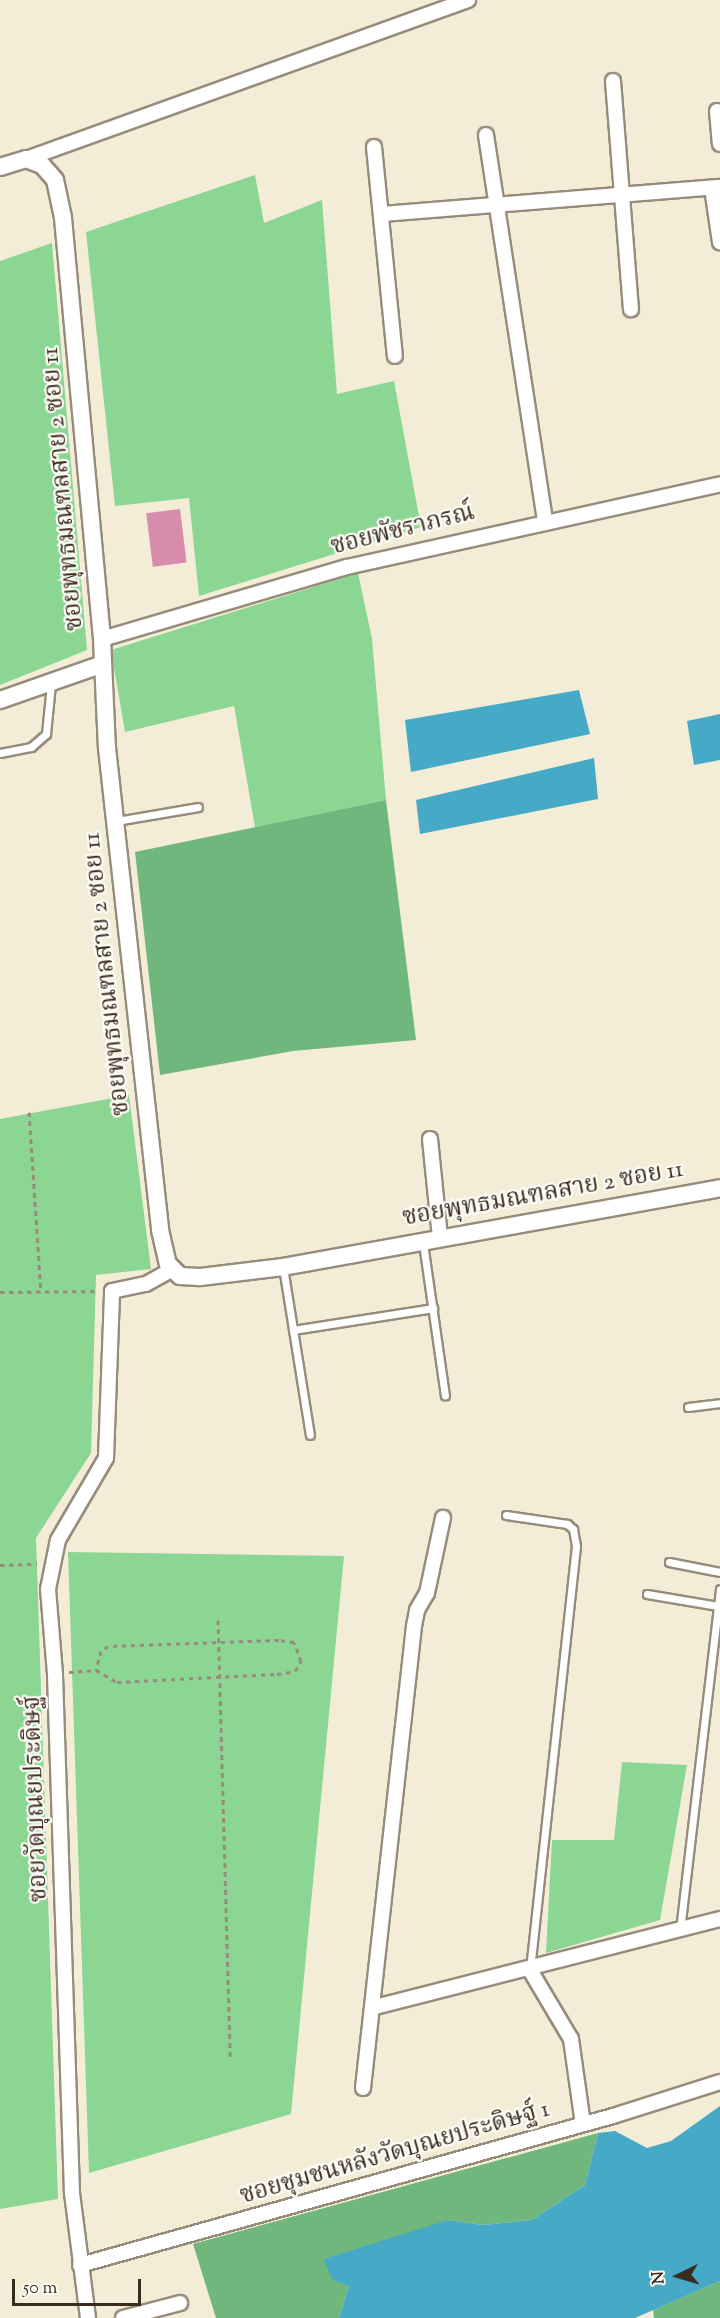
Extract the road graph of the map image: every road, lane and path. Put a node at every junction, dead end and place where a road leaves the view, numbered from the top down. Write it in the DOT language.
graph roads {
  1 [pos="468,0"];
  2 [pos="613,81"];
  3 [pos="717,111"];
  4 [pos="486,135"];
  5 [pos="720,144"];
  6 [pos="374,147"];
  7 [pos="26,159"];
  8 [pos="0,167"];
  9 [pos="716,187"];
  10 [pos="622,195"];
  11 [pos="496,206"];
  12 [pos="383,214"];
  13 [pos="720,242"];
  14 [pos="631,309"];
  15 [pos="395,356"];
  16 [pos="720,484"];
  17 [pos="545,521"];
  18 [pos="102,639"];
  19 [pos="103,664"];
  20 [pos="51,681"];
  21 [pos="0,700"];
  22 [pos="0,753"];
  23 [pos="198,807"];
  24 [pos="116,821"];
  25 [pos="29,1112"];
  26 [pos="430,1139"];
  27 [pos="720,1188"];
  28 [pos="431,1238"];
  29 [pos="283,1267"];
  30 [pos="173,1269"];
  31 [pos="41,1291"];
  32 [pos="0,1292"];
  33 [pos="112,1292"];
  34 [pos="433,1308"];
  35 [pos="293,1330"];
  36 [pos="445,1395"];
  37 [pos="720,1403"];
  38 [pos="688,1407"];
  39 [pos="310,1435"];
  40 [pos="506,1515"];
  41 [pos="443,1518"];
  42 [pos="669,1562"];
  43 [pos="52,1563"];
  44 [pos="0,1565"];
  45 [pos="720,1572"];
  46 [pos="720,1589"];
  47 [pos="647,1593"];
  48 [pos="718,1606"];
  49 [pos="218,1620"];
  50 [pos="219,1642"];
  51 [pos="96,1670"];
  52 [pos="55,1674"];
  53 [pos="219,1677"];
  54 [pos="720,1919"];
  55 [pos="680,1930"];
  56 [pos="530,1970"];
  57 [pos="375,2007"];
  58 [pos="230,2059"];
  59 [pos="720,2082"];
  60 [pos="363,2088"];
  61 [pos="583,2124"];
  62 [pos="80,2265"];
  63 [pos="180,2303"];
  64 [pos="88,2318"];
  65 [pos="123,2318"];
  1 -- 7 [label="street"];
  2 -- 10 [label="street"];
  3 -- 5 [label="street"];
  4 -- 11 [label="street"];
  6 -- 12 [label="street"];
  7 -- 8 [label="street"];
  7 -- 18 [label="street, ซอยพุทธมณฑลสาย 2 ซอย 11"];
  9 -- 10 [label="street"];
  9 -- 13 [label="street"];
  10 -- 11 [label="street"];
  10 -- 14 [label="street"];
  11 -- 12 [label="street"];
  11 -- 17 [label="street"];
  12 -- 15 [label="street"];
  16 -- 17 [label="street, ซอยพัชราภรณ์"];
  17 -- 18 [label="street, ซอยพัชราภรณ์"];
  18 -- 19 [label="street, ซอยพุทธมณฑลสาย 2 ซอย 11"];
  19 -- 20 [label="street"];
  19 -- 24 [label="street, ซอยพุทธมณฑลสาย 2 ซอย 11"];
  20 -- 21 [label="street"];
  20 -- 22 [label="lane"];
  23 -- 24 [label="lane"];
  24 -- 30 [label="street, ซอยพุทธมณฑลสาย 2 ซอย 11"];
  25 -- 31 [label="path"];
  26 -- 28 [label="street"];
  27 -- 28 [label="street, ซอยพุทธมณฑลสาย 2 ซอย 11"];
  28 -- 29 [label="street, ซอยพุทธมณฑลสาย 2 ซอย 11"];
  28 -- 34 [label="lane"];
  29 -- 30 [label="street, ซอยพุทธมณฑลสาย 2 ซอย 11"];
  29 -- 35 [label="lane"];
  30 -- 33 [label="street"];
  31 -- 32 [label="path"];
  31 -- 33 [label="path"];
  33 -- 43 [label="street, ซอยวัดบุณยประดิษฐ์"];
  34 -- 35 [label="lane"];
  34 -- 36 [label="lane"];
  35 -- 39 [label="lane"];
  37 -- 38 [label="lane"];
  40 -- 56 [label="lane"];
  41 -- 57 [label="street"];
  42 -- 45 [label="lane"];
  43 -- 44 [label="path"];
  43 -- 52 [label="street, ซอยวัดบุณยประดิษฐ์"];
  46 -- 48 [label="lane"];
  47 -- 48 [label="lane"];
  48 -- 55 [label="lane"];
  49 -- 50 [label="path"];
  50 -- 51 [label="path"];
  50 -- 53 [label="path"];
  50 -- 53 [label="path"];
  51 -- 52 [label="path"];
  51 -- 53 [label="path"];
  52 -- 62 [label="street, ซอยวัดบุณยประดิษฐ์"];
  53 -- 58 [label="path"];
  54 -- 55 [label="street"];
  55 -- 56 [label="street"];
  56 -- 57 [label="street"];
  56 -- 61 [label="street"];
  57 -- 60 [label="street"];
  59 -- 61 [label="street, ซอยชุมชนหลังวัดบุณยประดิษฐ์ 1"];
  61 -- 62 [label="street, ซอยชุมชนหลังวัดบุณยประดิษฐ์ 1"];
  62 -- 64 [label="street, ซอยวัดบุณยประดิษฐ์"];
  63 -- 65 [label="street"];
}
